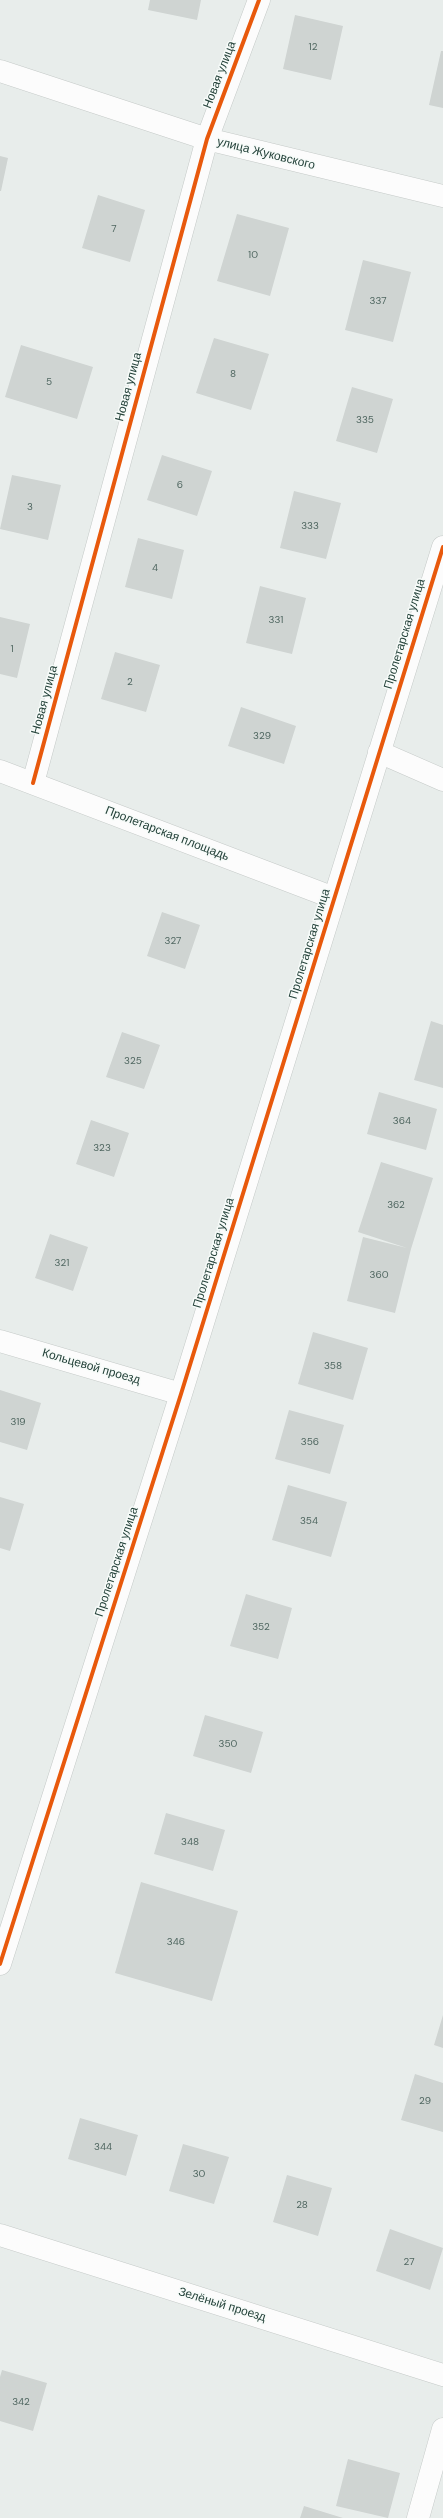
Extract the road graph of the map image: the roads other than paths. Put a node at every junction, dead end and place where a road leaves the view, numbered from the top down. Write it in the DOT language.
graph roads {
  1 [pos="260,0"];
  2 [pos="0,71"];
  3 [pos="207,139"];
  4 [pos="443,196"];
  5 [pos="443,547"];
  6 [pos="379,752"];
  7 [pos="0,771"];
  8 [pos="443,780"];
  9 [pos="33,783"];
  10 [pos="334,898"];
  11 [pos="0,1341"];
  12 [pos="181,1394"];
  13 [pos="0,1964"];
  14 [pos="0,2235"];
  15 [pos="443,2375"];
  16 [pos="443,2429"];
  17 [pos="418,2518"];
  1 -- 3 [label="street, Новая улица"];
  2 -- 3 [label="street, улица Жуковского"];
  3 -- 4 [label="street, улица Жуковского"];
  3 -- 9 [label="street, Новая улица"];
  5 -- 6 [label="street, Пролетарская улица"];
  6 -- 8 [label="street"];
  6 -- 10 [label="street, Пролетарская улица"];
  7 -- 9 [label="street, Пролетарская площадь"];
  9 -- 10 [label="street, Пролетарская площадь"];
  10 -- 12 [label="street, Пролетарская улица"];
  11 -- 12 [label="street, Кольцевой проезд"];
  12 -- 13 [label="street, Пролетарская улица"];
  14 -- 15 [label="street, Зелёный проезд"];
  16 -- 17 [label="street"];
}
